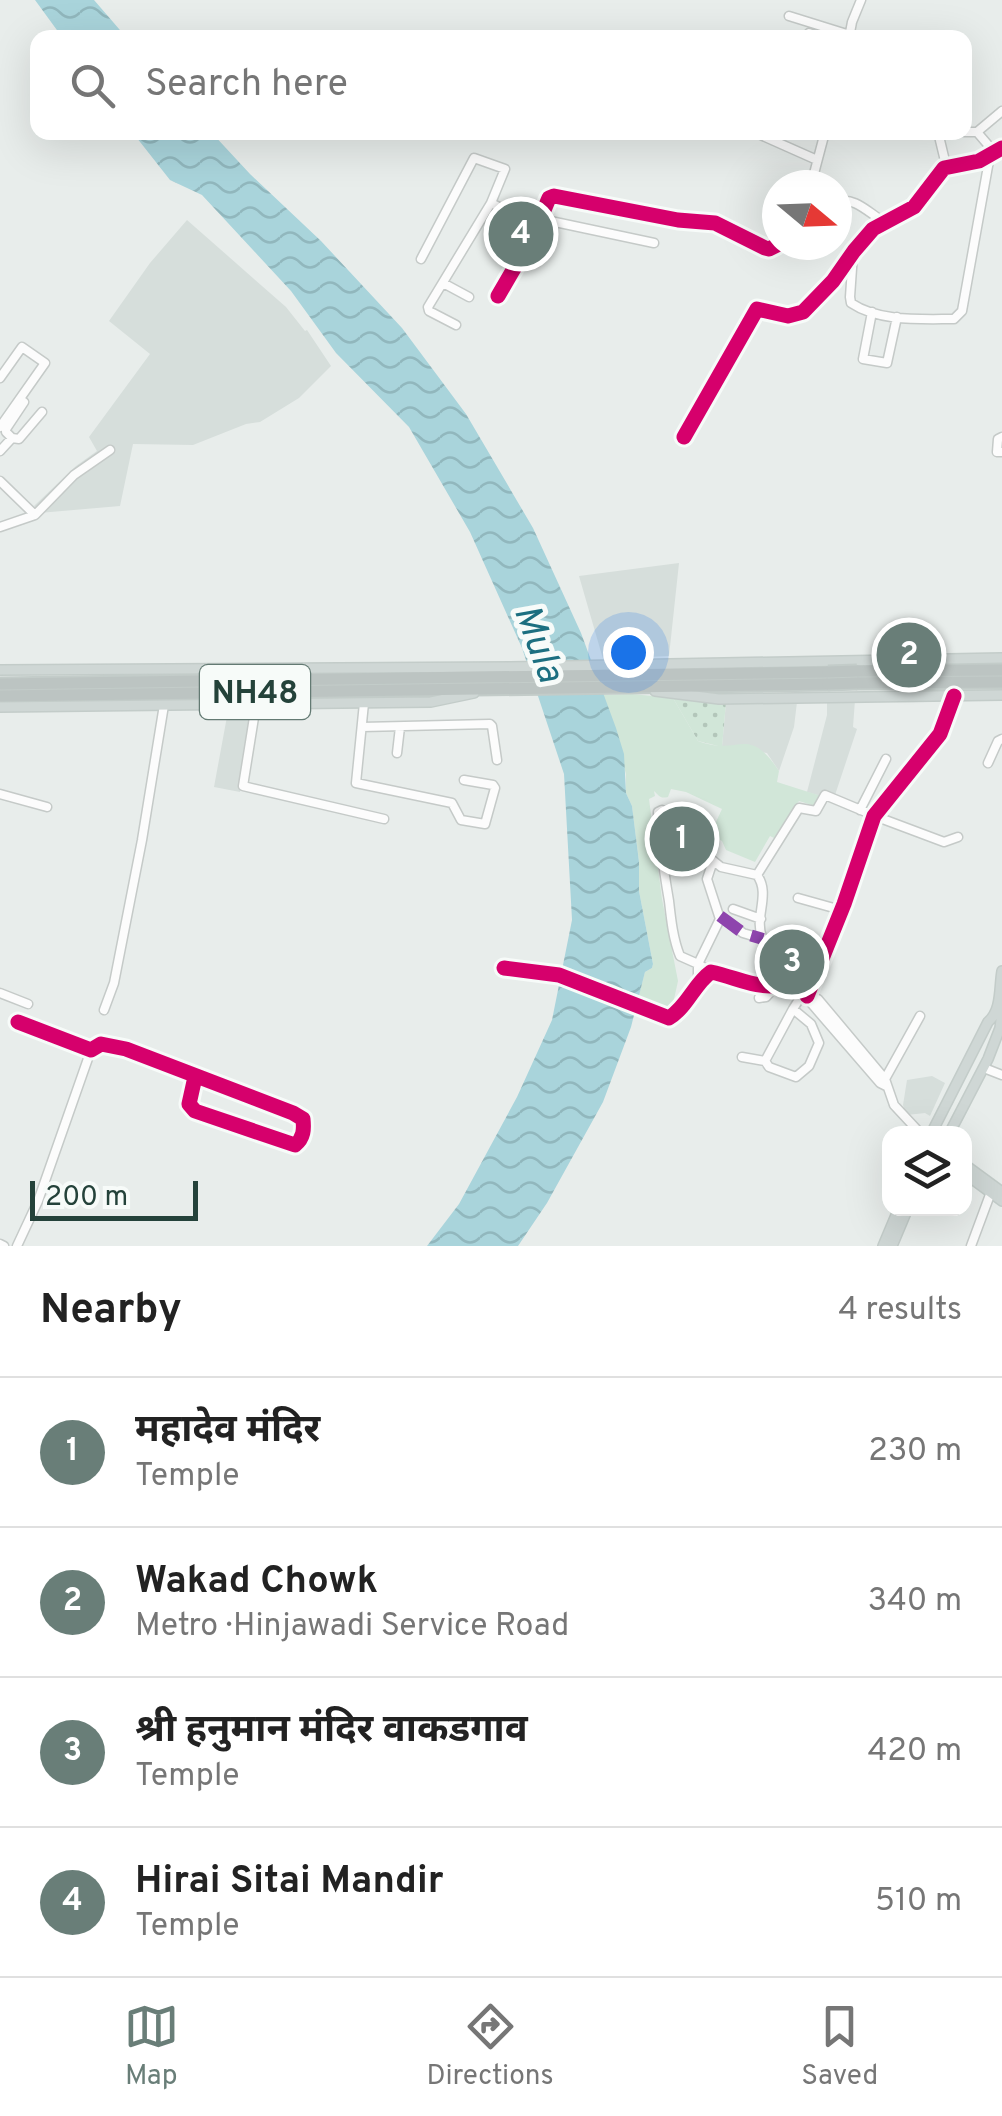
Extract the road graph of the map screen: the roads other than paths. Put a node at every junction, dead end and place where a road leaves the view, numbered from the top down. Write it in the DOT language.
graph roads {
  1 [pos="861,0"];
  2 [pos="789,16"];
  3 [pos="832,30"];
  4 [pos="851,30"];
  5 [pos="1002,111"];
  6 [pos="972,132"];
  7 [pos="977,132"];
  8 [pos="772,140"];
  9 [pos="823,140"];
  10 [pos="940,140"];
  11 [pos="996,152"];
  12 [pos="817,160"];
  13 [pos="944,168"];
  14 [pos="815,170"];
  15 [pos="852,201"];
  16 [pos="490,202"];
  17 [pos="541,219"];
  18 [pos="884,222"];
  19 [pos="536,229"];
  20 [pos="654,243"];
  21 [pos="762,246"];
  22 [pos="854,251"];
  23 [pos="420,259"];
  24 [pos="443,284"];
  25 [pos="498,296"];
  26 [pos="469,298"];
  27 [pos="872,312"];
  28 [pos="897,316"];
  29 [pos="456,325"];
  30 [pos="0,378"];
  31 [pos="24,402"];
  32 [pos="42,412"];
  33 [pos="0,427"];
  34 [pos="684,437"];
  35 [pos="1002,437"];
  36 [pos="12,438"];
  37 [pos="110,450"];
  38 [pos="0,451"];
  39 [pos="1002,452"];
  40 [pos="0,481"];
  41 [pos="35,514"];
  42 [pos="0,528"];
  43 [pos="1002,658"];
  44 [pos="457,667"];
  45 [pos="0,670"];
  46 [pos="834,670"];
  47 [pos="1002,670"];
  48 [pos="510,677"];
  49 [pos="857,677"];
  50 [pos="438,678"];
  51 [pos="630,678"];
  52 [pos="1002,682"];
  53 [pos="496,688"];
  54 [pos="1002,695"];
  55 [pos="954,696"];
  56 [pos="840,697"];
  57 [pos="2,698"];
  58 [pos="364,703"];
  59 [pos="256,705"];
  60 [pos="164,706"];
  61 [pos="362,727"];
  62 [pos="400,727"];
  63 [pos="1002,739"];
  64 [pos="398,753"];
  65 [pos="886,759"];
  66 [pos="496,760"];
  67 [pos="988,763"];
  68 [pos="464,780"];
  69 [pos="0,794"];
  70 [pos="47,807"];
  71 [pos="860,810"];
  72 [pos="874,816"];
  73 [pos="384,819"];
  74 [pos="958,837"];
  75 [pos="695,846"];
  76 [pos="661,850"];
  77 [pos="713,861"];
  78 [pos="757,875"];
  79 [pos="798,898"];
  80 [pos="733,909"];
  81 [pos="841,910"];
  82 [pos="720,916"];
  83 [pos="761,919"];
  84 [pos="763,939"];
  85 [pos="698,964"];
  86 [pos="504,968"];
  87 [pos="1002,971"];
  88 [pos="711,972"];
  89 [pos="791,982"];
  90 [pos="698,986"];
  91 [pos="774,988"];
  92 [pos="1002,990"];
  93 [pos="0,993"];
  94 [pos="805,995"];
  95 [pos="759,998"];
  96 [pos="28,1004"];
  97 [pos="104,1010"];
  98 [pos="794,1010"];
  99 [pos="1002,1012"];
  100 [pos="920,1016"];
  101 [pos="18,1022"];
  102 [pos="90,1050"];
  103 [pos="742,1056"];
  104 [pos="765,1061"];
  105 [pos="984,1068"];
  106 [pos="1002,1074"];
  107 [pos="195,1077"];
  108 [pos="886,1082"];
  109 [pos="912,1122"];
  110 [pos="912,1126"];
  111 [pos="926,1126"];
  112 [pos="935,1126"];
  113 [pos="953,1126"];
  114 [pos="972,1173"];
  115 [pos="996,1192"];
  116 [pos="1002,1201"];
  117 [pos="895,1216"];
  118 [pos="905,1216"];
  119 [pos="17,1246"];
  120 [pos="882,1246"];
  121 [pos="892,1246"];
  122 [pos="972,1246"];
  1 -- 4 [label="street"];
  2 -- 3 [label="street"];
  5 -- 7 [label="street"];
  6 -- 7 [label="street"];
  7 -- 11 [label="street"];
  8 -- 12 [label="street"];
  9 -- 12 [label="street"];
  10 -- 13 [label="street"];
  11 -- 13 [label="street"];
  11 -- 28 [label="street"];
  12 -- 14 [label="street"];
  13 -- 18 [label="street"];
  15 -- 18 [label="street"];
  16 -- 19 [label="street"];
  16 -- 23 [label="street"];
  16 -- 24 [label="street"];
  17 -- 19 [label="street"];
  17 -- 20 [label="street"];
  17 -- 21 [label="street"];
  18 -- 22 [label="street"];
  19 -- 25 [label="street"];
  22 -- 27 [label="street"];
  22 -- 34 [label="street"];
  24 -- 26 [label="street"];
  24 -- 29 [label="street"];
  27 -- 28 [label="street"];
  27 -- 28 [label="street"];
  30 -- 33 [label="street"];
  31 -- 36 [label="street"];
  32 -- 36 [label="street"];
  35 -- 39 [label="street"];
  36 -- 38 [label="street"];
  37 -- 41 [label="street"];
  40 -- 41 [label="street"];
  41 -- 42 [label="street"];
  43 -- 46 [label="main road"];
  44 -- 45 [label="main road"];
  44 -- 48 [label="main road"];
  44 -- 50 [label="highway"];
  46 -- 49 [label="highway, NH48, bridge"];
  46 -- 51 [label="highway, NH48"];
  46 -- 51 [label="main road"];
  46 -- 56 [label="main road"];
  47 -- 49 [label="highway, NH48"];
  48 -- 50 [label="highway, NH48"];
  48 -- 51 [label="highway, NH48"];
  48 -- 53 [label="highway, NH48"];
  49 -- 52 [label="highway, NH48"];
  50 -- 57 [label="highway, NH48"];
  51 -- 56 [label="main road"];
  53 -- 57 [label="highway, NH48"];
  53 -- 58 [label="main road"];
  54 -- 55 [label="main road"];
  55 -- 56 [label="main road"];
  55 -- 72 [label="street"];
  57 -- 60 [label="main road"];
  58 -- 59 [label="main road"];
  58 -- 61 [label="street"];
  59 -- 60 [label="main road"];
  59 -- 73 [label="street"];
  60 -- 97 [label="street"];
  61 -- 62 [label="street"];
  61 -- 68 [label="street"];
  62 -- 64 [label="street"];
  62 -- 66 [label="street"];
  63 -- 67 [label="street"];
  65 -- 71 [label="street"];
  69 -- 70 [label="street"];
  71 -- 72 [label="street"];
  71 -- 78 [label="street"];
  72 -- 74 [label="street"];
  72 -- 81 [label="street"];
  75 -- 77 [label="street"];
  76 -- 85 [label="street"];
  77 -- 78 [label="street"];
  77 -- 82 [label="street"];
  78 -- 83 [label="street"];
  79 -- 81 [label="street"];
  80 -- 83 [label="street"];
  81 -- 94 [label="street"];
  82 -- 84 [label="street"];
  82 -- 85 [label="street"];
  83 -- 84 [label="street"];
  84 -- 89 [label="street"];
  85 -- 88 [label="street"];
  85 -- 90 [label="street"];
  86 -- 90 [label="street"];
  87 -- 92 [label="main road"];
  88 -- 90 [label="street"];
  88 -- 91 [label="street"];
  89 -- 91 [label="street"];
  89 -- 94 [label="street"];
  91 -- 95 [label="street"];
  92 -- 112 [label="main road"];
  93 -- 96 [label="street"];
  94 -- 98 [label="street"];
  94 -- 108 [label="street"];
  98 -- 104 [label="street"];
  98 -- 104 [label="street"];
  99 -- 105 [label="main road"];
  100 -- 108 [label="street"];
  101 -- 102 [label="street"];
  102 -- 107 [label="street"];
  102 -- 119 [label="street"];
  103 -- 104 [label="street"];
  105 -- 106 [label="street"];
  105 -- 113 [label="main road"];
  107 -- 107 [label="street"];
  108 -- 109 [label="street"];
  109 -- 110 [label="street"];
  109 -- 111 [label="street"];
  114 -- 115 [label="main road"];
  115 -- 116 [label="main road"];
  115 -- 122 [label="street"];
  117 -- 120 [label="main road"];
  118 -- 121 [label="main road"];
}
